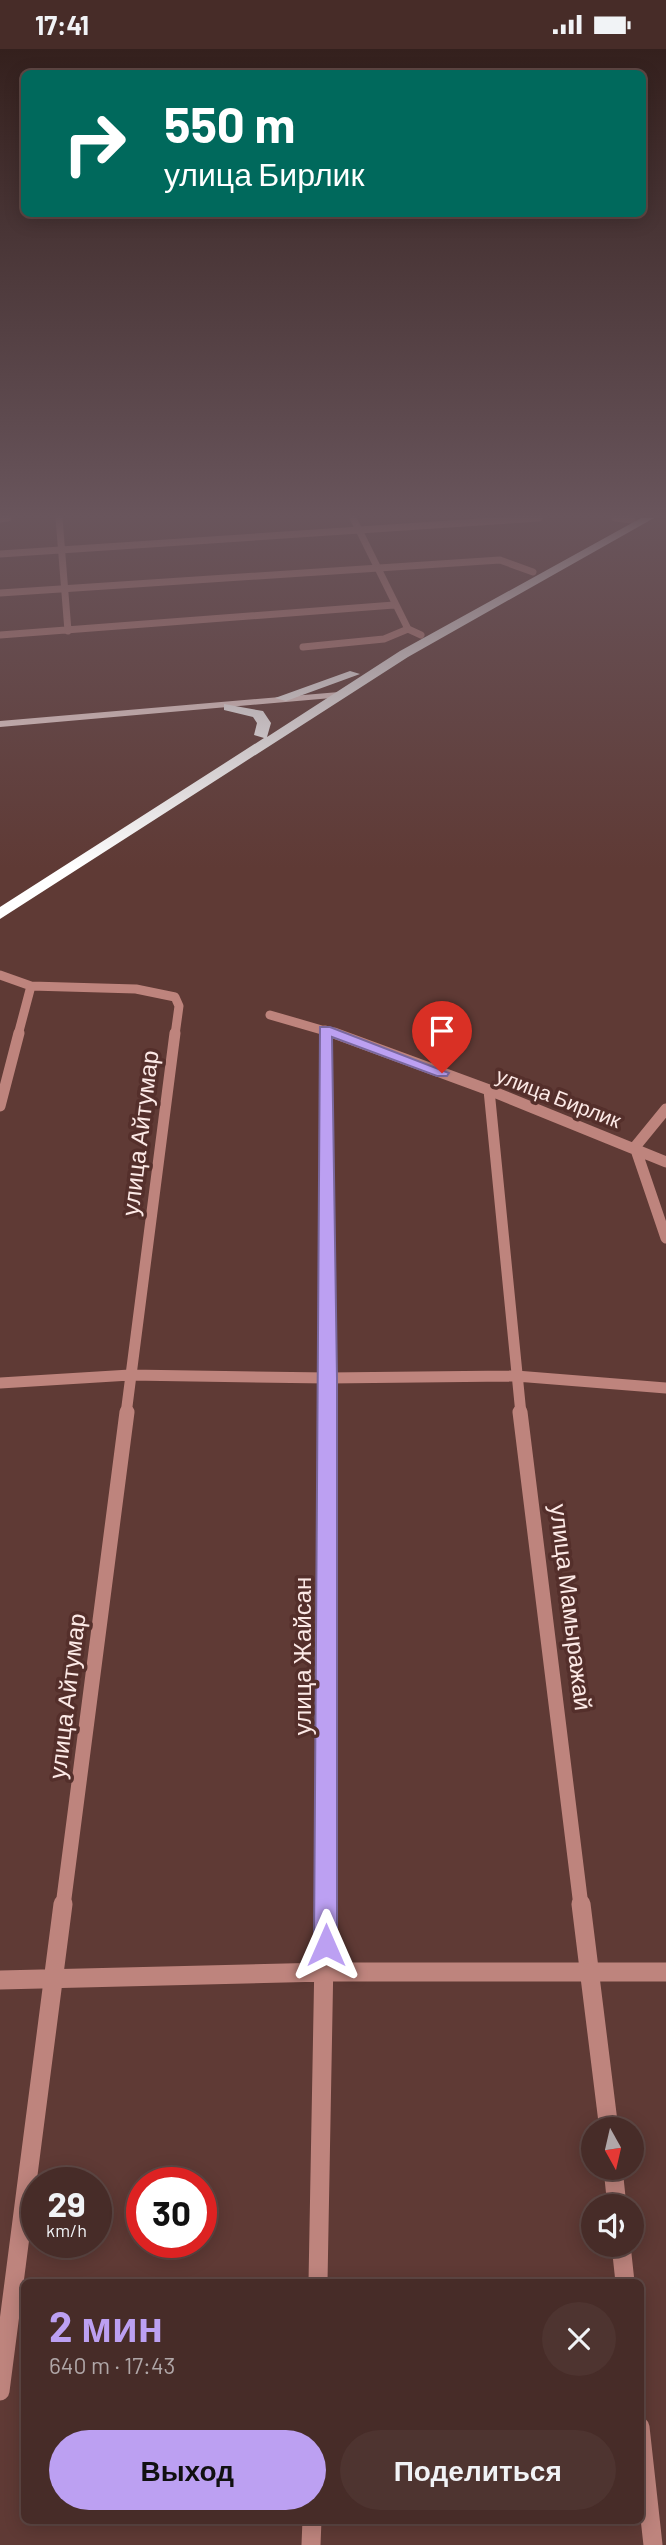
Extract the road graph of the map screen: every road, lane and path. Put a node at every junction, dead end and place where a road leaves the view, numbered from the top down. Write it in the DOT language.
graph roads {
  1 [pos="395,634"];
  2 [pos="439,634"];
  3 [pos="421,635"];
  4 [pos="303,646"];
  5 [pos="354,674"];
  6 [pos="281,698"];
  7 [pos="327,698"];
  8 [pos="229,707"];
  9 [pos="0,727"];
  10 [pos="261,735"];
  11 [pos="0,900"];
  12 [pos="0,914"];
  13 [pos="0,975"];
  14 [pos="31,986"];
  15 [pos="179,1006"];
  16 [pos="270,1015"];
  17 [pos="325,1030"];
  18 [pos="489,1090"];
  19 [pos="0,1106"];
  20 [pos="666,1109"];
  21 [pos="635,1147"];
  22 [pos="666,1162"];
  23 [pos="666,1238"];
  24 [pos="130,1375"];
  25 [pos="516,1376"];
  26 [pos="328,1378"];
  27 [pos="0,1383"];
  28 [pos="666,1388"];
  29 [pos="592,1971"];
  30 [pos="326,1972"];
  31 [pos="666,1972"];
  32 [pos="0,1980"];
  33 [pos="52,1981"];
  34 [pos="608,2117"];
  35 [pos="622,2257"];
  36 [pos="318,2279"];
  37 [pos="625,2279"];
  38 [pos="0,2391"];
  39 [pos="644,2463"];
  40 [pos="312,2524"];
  41 [pos="311,2545"];
  42 [pos="653,2545"];
  1 -- 4 [label="street"];
  2 -- 7 [label="highway"];
  3 -- 5 [label="highway"];
  5 -- 6 [label="highway"];
  5 -- 7 [label="highway"];
  6 -- 7 [label="main road"];
  6 -- 9 [label="main road"];
  7 -- 8 [label="main road"];
  7 -- 10 [label="highway"];
  7 -- 12 [label="highway"];
  8 -- 9 [label="main road"];
  8 -- 10 [label="highway"];
  10 -- 11 [label="highway"];
  13 -- 14 [label="street"];
  14 -- 15 [label="street"];
  14 -- 19 [label="street"];
  15 -- 24 [label="street, улица Айтумар"];
  16 -- 17 [label="street, улица Бирлик"];
  17 -- 18 [label="street, улица Бирлик"];
  17 -- 26 [label="street, улица Жайсан"];
  18 -- 21 [label="street, улица Бирлик"];
  18 -- 25 [label="street, улица Мамыражай"];
  20 -- 21 [label="street"];
  21 -- 22 [label="street, улица Бирлик"];
  21 -- 23 [label="street, улица Бирлик"];
  24 -- 26 [label="street"];
  24 -- 27 [label="street"];
  24 -- 33 [label="street, улица Айтумар"];
  25 -- 26 [label="street"];
  25 -- 28 [label="street"];
  25 -- 29 [label="street, улица Мамыражай"];
  26 -- 30 [label="street, улица Жайсан"];
  29 -- 30 [label="street"];
  29 -- 31 [label="street"];
  29 -- 34 [label="street, улица Мамыражай"];
  30 -- 33 [label="street"];
  30 -- 36 [label="street, улица Жайсан"];
  32 -- 33 [label="street"];
  33 -- 38 [label="street, улица Айтумар"];
  35 -- 37 [label="street"];
  39 -- 42 [label="street"];
  40 -- 41 [label="street"];
}
